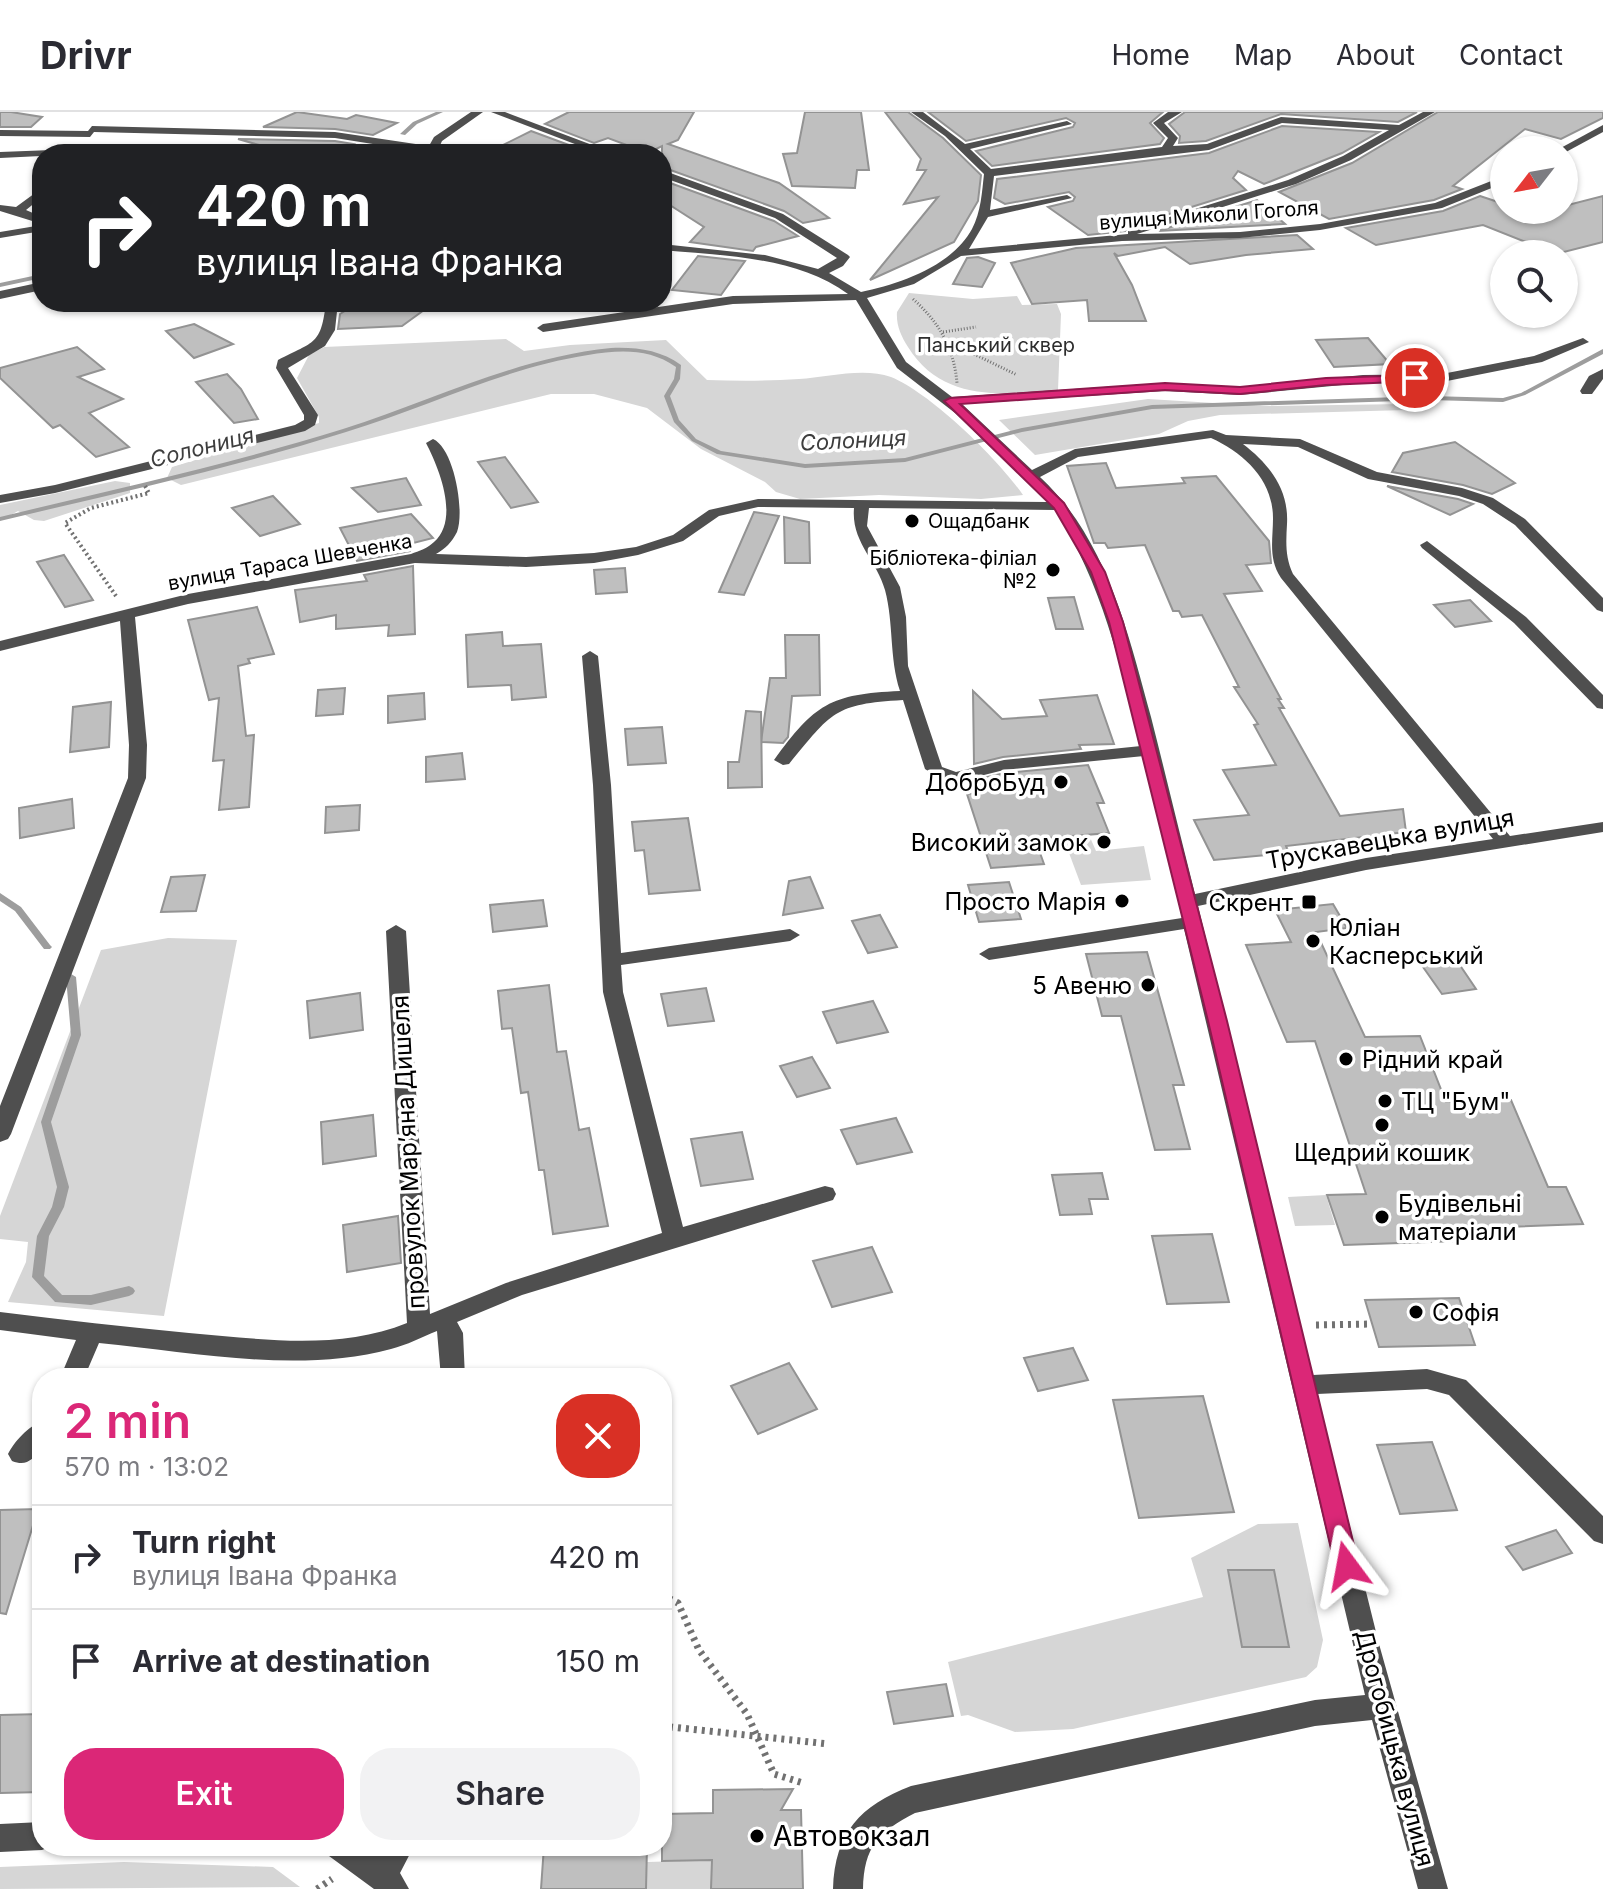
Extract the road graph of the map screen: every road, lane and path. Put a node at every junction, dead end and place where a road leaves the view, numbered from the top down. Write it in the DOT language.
graph roads {
  1 [pos="478,112"];
  2 [pos="496,112"];
  3 [pos="916,112"];
  4 [pos="1177,112"];
  5 [pos="1430,112"];
  6 [pos="1067,124"];
  7 [pos="93,128"];
  8 [pos="1400,128"];
  9 [pos="1603,128"];
  10 [pos="0,133"];
  11 [pos="1578,141"];
  12 [pos="83,144"];
  13 [pos="386,144"];
  14 [pos="436,144"];
  15 [pos="584,144"];
  16 [pos="964,147"];
  17 [pos="1166,150"];
  18 [pos="32,154"];
  19 [pos="0,155"];
  20 [pos="989,173"];
  21 [pos="672,177"];
  22 [pos="1490,185"];
  23 [pos="1067,198"];
  24 [pos="32,199"];
  25 [pos="0,208"];
  26 [pos="18,211"];
  27 [pos="984,215"];
  28 [pos="32,217"];
  29 [pos="32,230"];
  30 [pos="0,235"];
  31 [pos="1122,238"];
  32 [pos="672,248"];
  33 [pos="958,253"];
  34 [pos="818,273"];
  35 [pos="32,288"];
  36 [pos="895,288"];
  37 [pos="0,295"];
  38 [pos="859,296"];
  39 [pos="672,310"];
  40 [pos="331,312"];
  41 [pos="656,312"];
  42 [pos="976,327"];
  43 [pos="543,328"];
  44 [pos="943,332"];
  45 [pos="946,340"];
  46 [pos="1583,342"];
  47 [pos="1603,373"];
  48 [pos="1587,391"];
  49 [pos="1062,393"];
  50 [pos="956,400"];
  51 [pos="1226,439"];
  52 [pos="433,443"];
  53 [pos="1031,476"];
  54 [pos="149,493"];
  55 [pos="0,499"];
  56 [pos="862,505"];
  57 [pos="1060,506"];
  58 [pos="1427,545"];
  59 [pos="415,558"];
  60 [pos="1603,607"];
  61 [pos="127,614"];
  62 [pos="0,646"];
  63 [pos="590,656"];
  64 [pos="908,695"];
  65 [pos="1603,704"];
  66 [pos="1151,750"];
  67 [pos="783,760"];
  68 [pos="1603,827"];
  69 [pos="1505,842"];
  70 [pos="1190,912"];
  71 [pos="396,931"];
  72 [pos="790,935"];
  73 [pos="989,954"];
  74 [pos="613,960"];
  75 [pos="0,1134"];
  76 [pos="825,1194"];
  77 [pos="674,1238"];
  78 [pos="442,1319"];
  79 [pos="0,1321"];
  80 [pos="1372,1324"];
  81 [pos="1311,1325"];
  82 [pos="419,1328"];
  83 [pos="91,1333"];
  84 [pos="76,1368"];
  85 [pos="453,1368"];
  86 [pos="1305,1385"];
  87 [pos="32,1442"];
  88 [pos="21,1454"];
  89 [pos="1603,1533"];
  90 [pos="672,1600"];
  91 [pos="1382,1706"];
  92 [pos="672,1727"];
  93 [pos="755,1735"];
  94 [pos="829,1744"];
  95 [pos="803,1783"];
  96 [pos="32,1836"];
  97 [pos="0,1838"];
  98 [pos="357,1856"];
  99 [pos="396,1856"];
  100 [pos="389,1882"];
  101 [pos="1435,1885"];
  102 [pos="848,1889"];
  1 -- 14 [label="street"];
  2 -- 15 [label="street"];
  3 -- 16 [label="street"];
  4 -- 17 [label="street"];
  5 -- 8 [label="street"];
  6 -- 16 [label="street"];
  7 -- 10 [label="street"];
  7 -- 12 [label="street"];
  7 -- 13 [label="street"];
  8 -- 17 [label="street"];
  8 -- 31 [label="street"];
  9 -- 11 [label="street"];
  16 -- 20 [label="street"];
  17 -- 20 [label="street"];
  18 -- 19 [label="street"];
  20 -- 27 [label="street"];
  21 -- 34 [label="street"];
  22 -- 31 [label="street, вулиця Миколи Гоголя"];
  23 -- 27 [label="street"];
  24 -- 26 [label="street"];
  25 -- 26 [label="street"];
  26 -- 28 [label="street"];
  27 -- 33 [label="street"];
  29 -- 30 [label="street"];
  31 -- 33 [label="street, вулиця Миколи Гоголя"];
  32 -- 34 [label="street"];
  33 -- 36 [label="street"];
  34 -- 38 [label="street"];
  35 -- 37 [label="street"];
  36 -- 38 [label="street"];
  36 -- 44 [label="path"];
  38 -- 39 [label="street"];
  38 -- 50 [label="street, Дрогобицька вулиця"];
  40 -- 55 [label="street"];
  41 -- 43 [label="street"];
  42 -- 44 [label="path"];
  44 -- 45 [label="path"];
  45 -- 49 [label="path"];
  45 -- 50 [label="path"];
  46 -- 49 [label="street"];
  47 -- 48 [label="street"];
  49 -- 50 [label="street"];
  50 -- 53 [label="street, Дрогобицька вулиця"];
  51 -- 53 [label="street"];
  51 -- 60 [label="street"];
  51 -- 69 [label="street"];
  52 -- 59 [label="street"];
  53 -- 57 [label="street, Дрогобицька вулиця"];
  54 -- 61 [label="path"];
  56 -- 57 [label="street, вулиця Тараса Шевченка"];
  56 -- 59 [label="street, вулиця Тараса Шевченка"];
  56 -- 64 [label="street"];
  57 -- 66 [label="street, Дрогобицька вулиця"];
  58 -- 65 [label="street"];
  59 -- 61 [label="street, вулиця Тараса Шевченка"];
  61 -- 62 [label="street, вулиця Тараса Шевченка"];
  61 -- 75 [label="street"];
  63 -- 74 [label="street"];
  64 -- 66 [label="street"];
  64 -- 67 [label="street"];
  66 -- 70 [label="street, Дрогобицька вулиця"];
  68 -- 69 [label="street, Трускавецька вулиця"];
  69 -- 70 [label="street, Трускавецька вулиця"];
  70 -- 73 [label="street, Трускавецька вулиця"];
  70 -- 86 [label="street, Дрогобицька вулиця"];
  71 -- 82 [label="street, провулок Марʼяна Дишеля"];
  72 -- 74 [label="street"];
  74 -- 77 [label="street"];
  76 -- 77 [label="street, провулок Марʼяна Дишеля"];
  77 -- 78 [label="street, провулок Марʼяна Дишеля"];
  78 -- 82 [label="street, провулок Марʼяна Дишеля"];
  78 -- 85 [label="street"];
  79 -- 83 [label="street"];
  80 -- 81 [label="path"];
  82 -- 83 [label="street"];
  83 -- 84 [label="street"];
  86 -- 89 [label="street"];
  86 -- 91 [label="street, Дрогобицька вулиця"];
  87 -- 88 [label="street"];
  90 -- 93 [label="path"];
  91 -- 101 [label="street, Дрогобицька вулиця"];
  91 -- 102 [label="street"];
  92 -- 93 [label="path"];
  93 -- 94 [label="path"];
  93 -- 95 [label="path"];
  96 -- 97 [label="street"];
  98 -- 100 [label="street"];
  99 -- 100 [label="street"];
}
